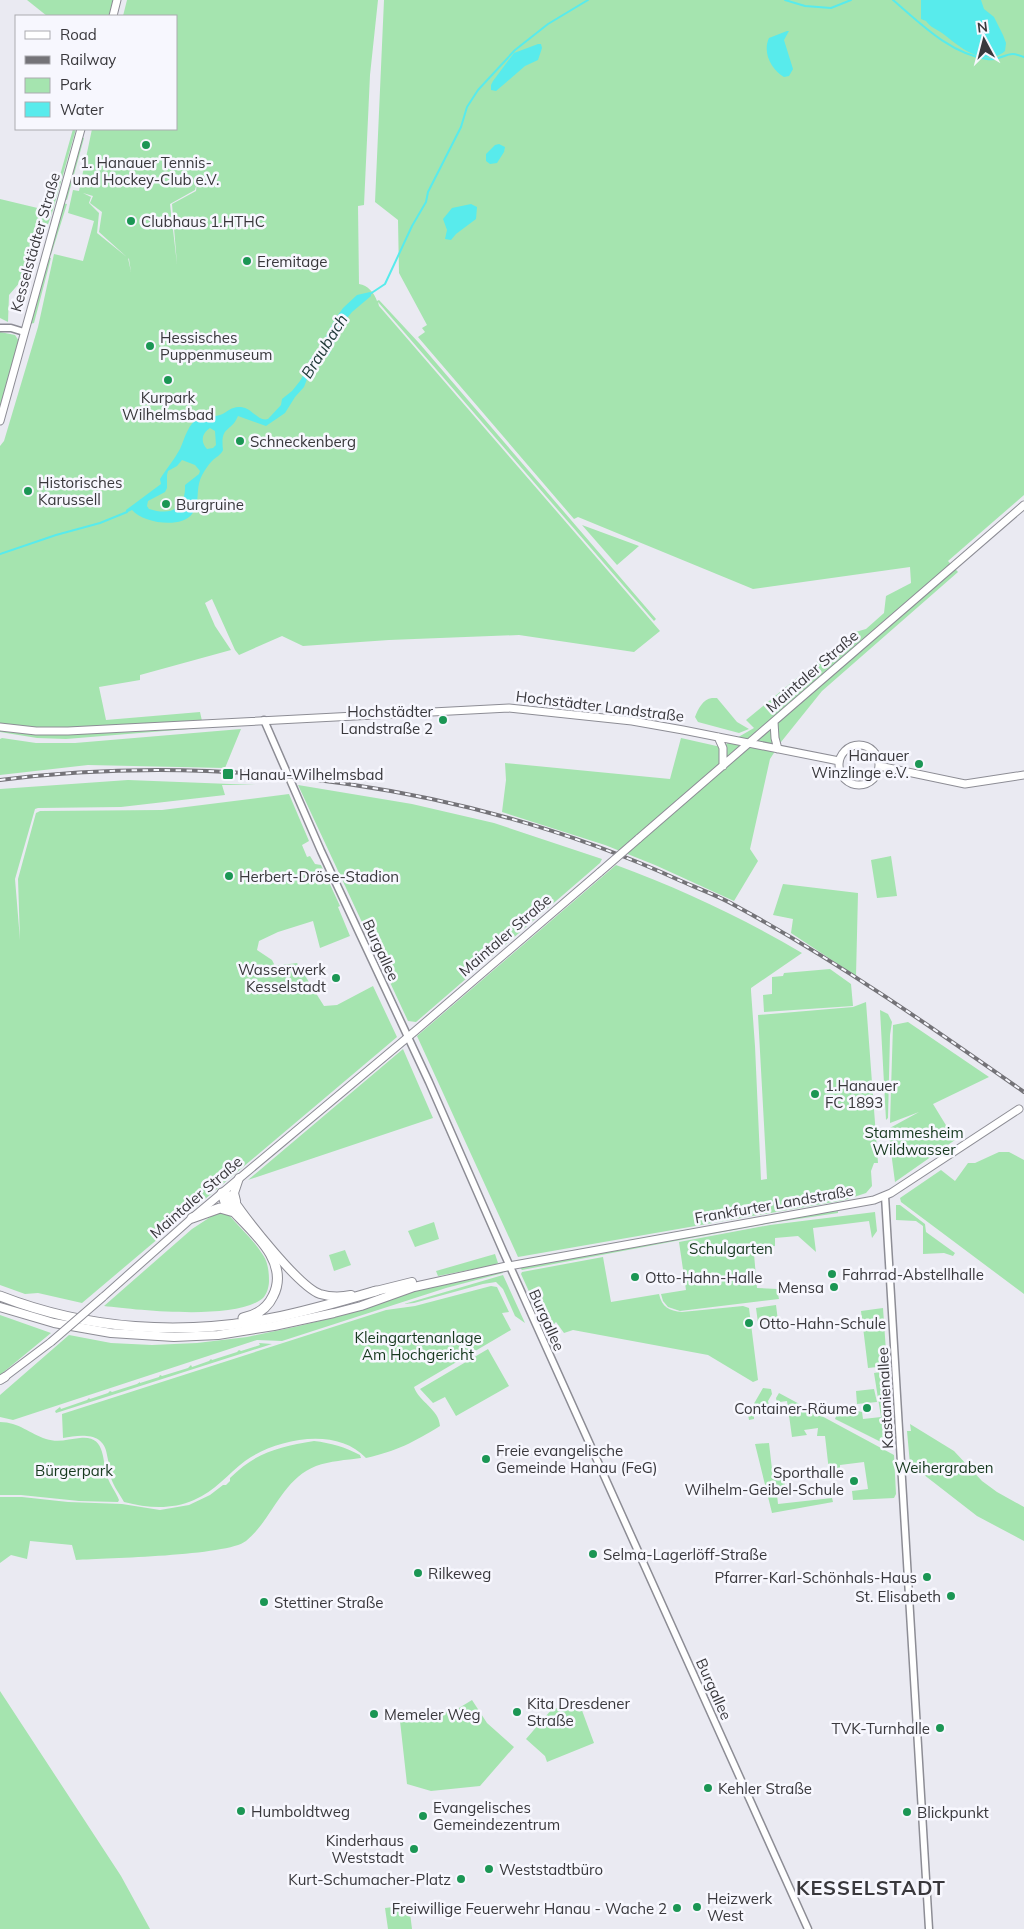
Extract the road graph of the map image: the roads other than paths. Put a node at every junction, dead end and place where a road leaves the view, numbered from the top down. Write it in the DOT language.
graph roads {
  1 [pos="117,0"];
  2 [pos="113,15"];
  3 [pos="81,130"];
  4 [pos="0,322"];
  5 [pos="0,328"];
  6 [pos="10,328"];
  7 [pos="24,332"];
  8 [pos="0,421"];
  9 [pos="1024,506"];
  10 [pos="264,720"];
  11 [pos="774,722"];
  12 [pos="0,727"];
  13 [pos="718,737"];
  14 [pos="749,744"];
  15 [pos="778,749"];
  16 [pos="839,761"];
  17 [pos="723,766"];
  18 [pos="879,766"];
  19 [pos="1024,775"];
  20 [pos="408,1037"];
  21 [pos="1019,1109"];
  22 [pos="239,1178"];
  23 [pos="222,1193"];
  24 [pos="886,1196"];
  25 [pos="236,1210"];
  26 [pos="192,1218"];
  27 [pos="510,1266"];
  28 [pos="461,1277"];
  29 [pos="376,1291"];
  30 [pos="0,1296"];
  31 [pos="0,1306"];
  32 [pos="199,1328"];
  33 [pos="2,1379"];
  34 [pos="808,1929"];
  35 [pos="929,1929"];
  1 -- 2 [label="main road"];
  3 -- 7 [label="main road, Kesselstädter Straße"];
  4 -- 6 [label="street"];
  5 -- 6 [label="street"];
  6 -- 7 [label="street"];
  7 -- 8 [label="main road, Kesselstädter Straße"];
  9 -- 11 [label="main road, Maintaler Straße"];
  10 -- 12 [label="main road, Hochstädter Landstraße"];
  10 -- 13 [label="main road, Hochstädter Landstraße"];
  10 -- 20 [label="street, Burgallee"];
  11 -- 14 [label="main road, Maintaler Straße"];
  11 -- 15 [label="main road"];
  13 -- 14 [label="main road, Hochstädter Landstraße"];
  13 -- 17 [label="main road"];
  14 -- 15 [label="main road, Hochstädter Landstraße"];
  14 -- 17 [label="main road, Maintaler Straße"];
  15 -- 16 [label="main road, Hochstädter Landstraße"];
  16 -- 18 [label="main road"];
  16 -- 18 [label="main road"];
  17 -- 20 [label="main road, Maintaler Straße, bridge"];
  18 -- 19 [label="main road"];
  20 -- 22 [label="main road, Maintaler Straße"];
  20 -- 27 [label="street, Burgallee"];
  21 -- 24 [label="main road, Frankfurter Landstraße"];
  22 -- 23 [label="main road, Maintaler Straße"];
  22 -- 25 [label="highway"];
  23 -- 25 [label="highway"];
  23 -- 26 [label="main road, Maintaler Straße"];
  24 -- 27 [label="main road, Frankfurter Landstraße"];
  24 -- 35 [label="street, Kastanienallee"];
  25 -- 26 [label="highway"];
  25 -- 29 [label="highway"];
  25 -- 32 [label="highway"];
  26 -- 33 [label="main road, Maintaler Straße, bridge"];
  27 -- 28 [label="highway"];
  27 -- 34 [label="street, Burgallee"];
  28 -- 29 [label="highway"];
  28 -- 31 [label="highway"];
  29 -- 32 [label="highway"];
  30 -- 32 [label="highway"];
}
